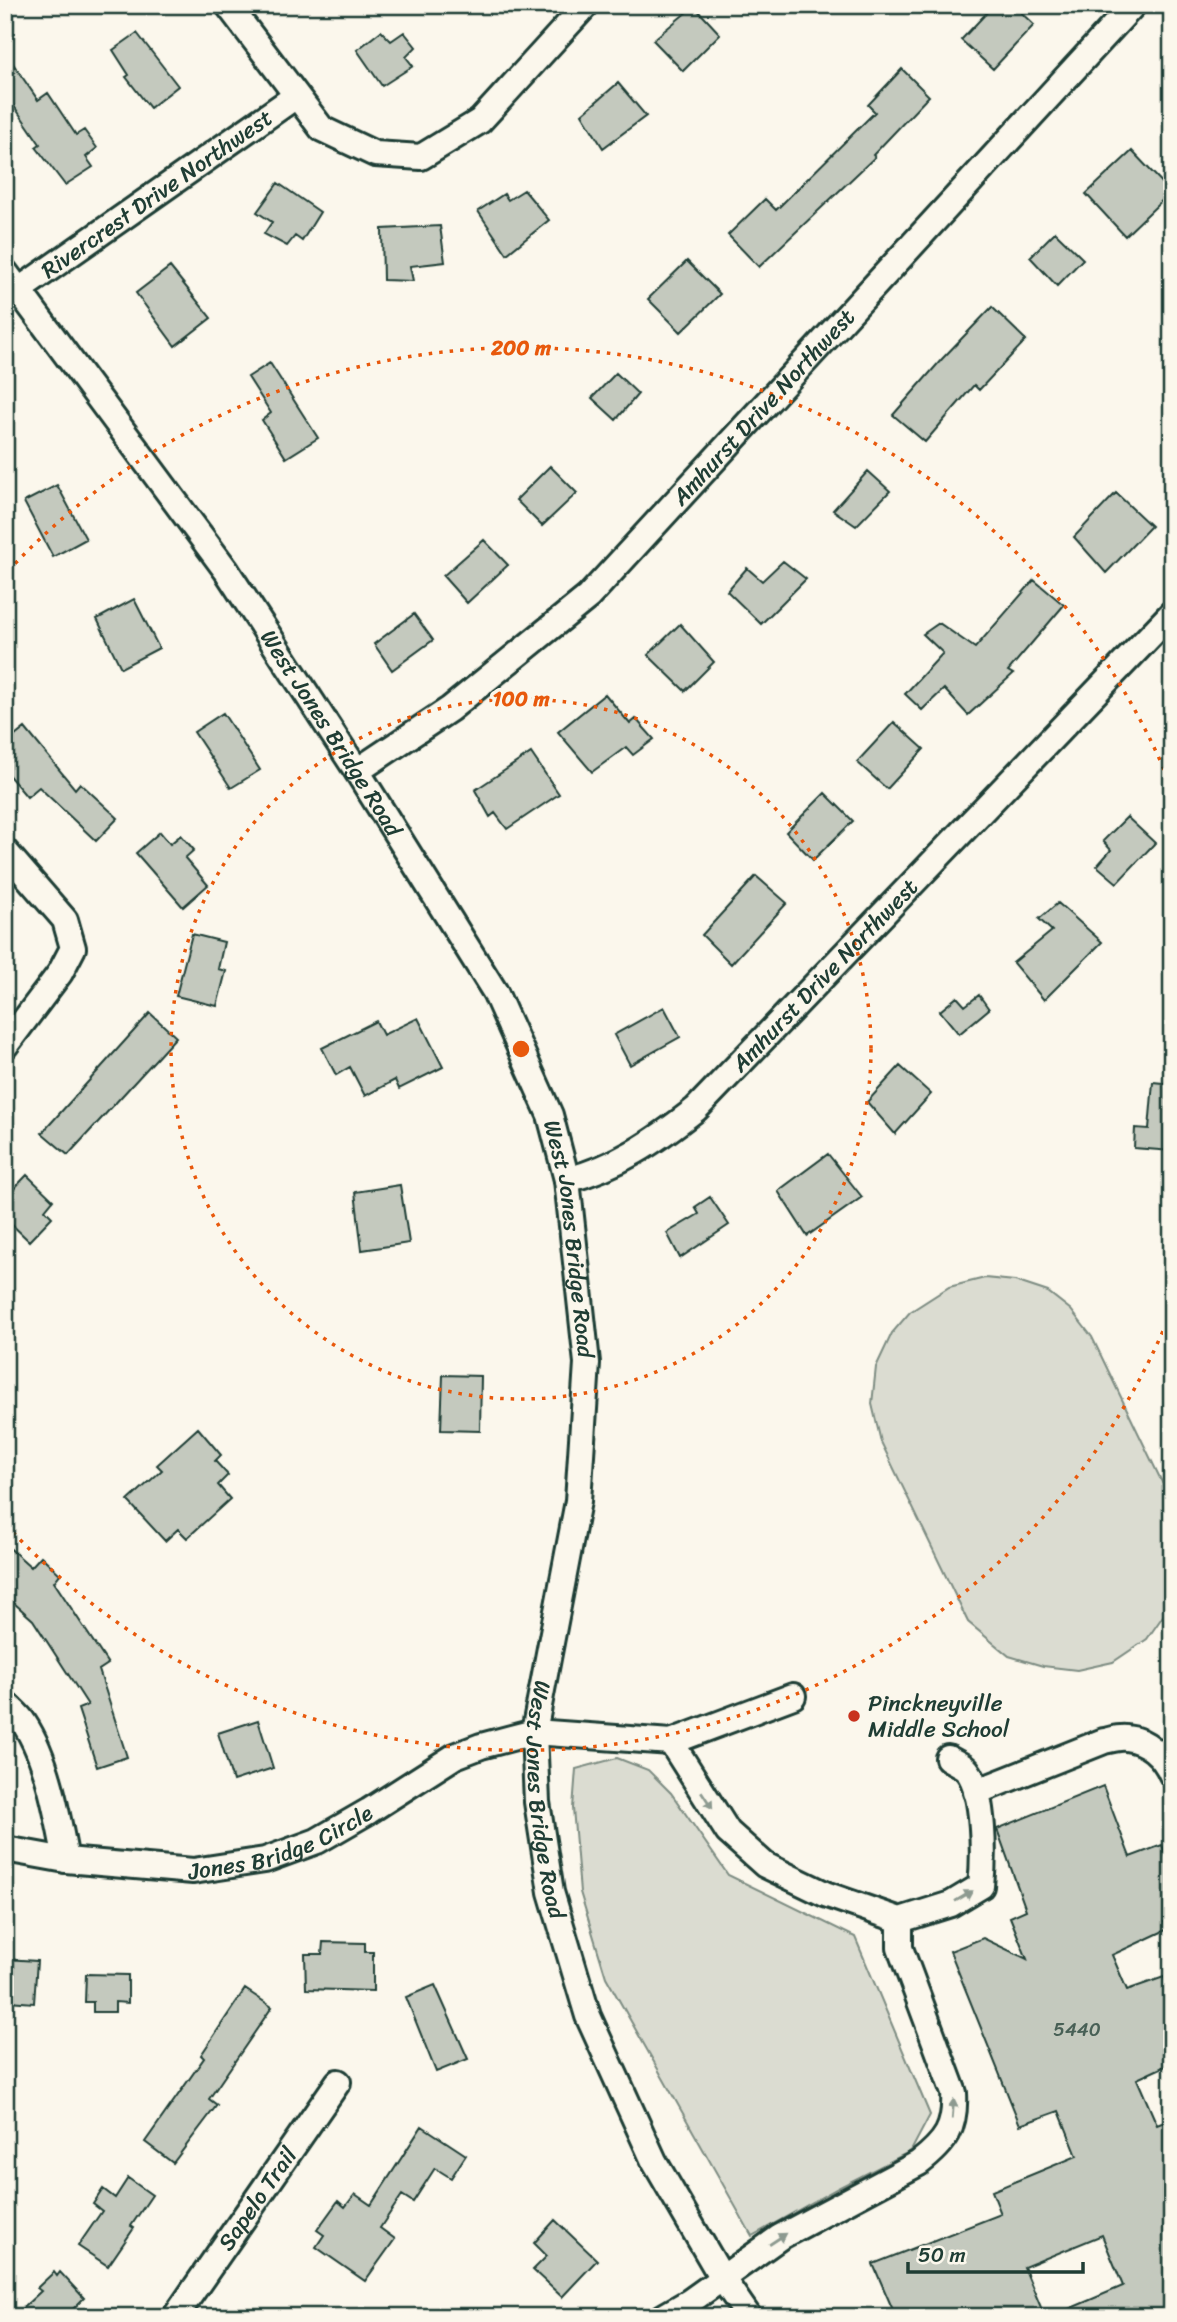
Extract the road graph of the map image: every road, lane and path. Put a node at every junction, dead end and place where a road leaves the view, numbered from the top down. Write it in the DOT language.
graph roads {
  1 [pos="228,5"];
  2 [pos="586,5"];
  3 [pos="1133,5"];
  4 [pos="296,96"];
  5 [pos="12,281"];
  6 [pos="1172,613"];
  7 [pos="357,771"];
  8 [pos="5,851"];
  9 [pos="5,1046"];
  10 [pos="567,1180"];
  11 [pos="793,1696"];
  12 [pos="5,1703"];
  13 [pos="534,1732"];
  14 [pos="671,1742"];
  15 [pos="948,1758"];
  16 [pos="1172,1775"];
  17 [pos="976,1792"];
  18 [pos="5,1849"];
  19 [pos="66,1860"];
  20 [pos="900,1920"];
  21 [pos="338,2082"];
  22 [pos="722,2278"];
  23 [pos="175,2317"];
  24 [pos="663,2317"];
  25 [pos="749,2317"];
  1 -- 4 [label="street"];
  2 -- 4 [label="street"];
  3 -- 7 [label="street, Amhurst Drive Northwest"];
  4 -- 5 [label="street, Rivercrest Drive Northwest"];
  5 -- 7 [label="street, West Jones Bridge Road"];
  6 -- 10 [label="street, Amhurst Drive Northwest"];
  7 -- 10 [label="street, West Jones Bridge Road"];
  8 -- 9 [label="street"];
  10 -- 13 [label="street, West Jones Bridge Road"];
  11 -- 14 [label="street"];
  12 -- 19 [label="street"];
  13 -- 14 [label="street, Jones Bridge Circle"];
  13 -- 19 [label="street, Jones Bridge Circle"];
  13 -- 22 [label="street, West Jones Bridge Road"];
  14 -- 20 [label="street, one-way"];
  15 -- 17 [label="street"];
  16 -- 17 [label="street"];
  20 -- 17 [label="street, one-way"];
  18 -- 19 [label="street, Jones Bridge Circle"];
  22 -- 20 [label="street, one-way"];
  21 -- 23 [label="street, Sapelo Trail"];
  22 -- 24 [label="street"];
  22 -- 25 [label="street, West Jones Bridge Road"];
}
